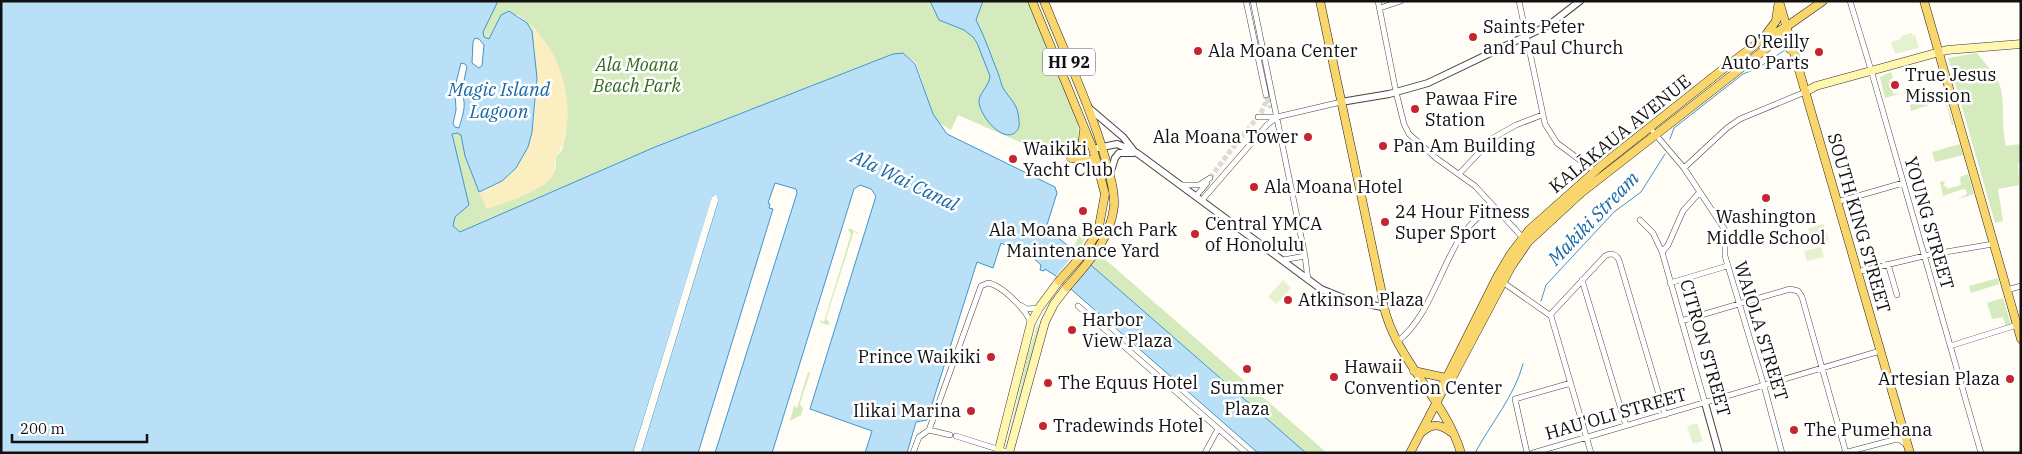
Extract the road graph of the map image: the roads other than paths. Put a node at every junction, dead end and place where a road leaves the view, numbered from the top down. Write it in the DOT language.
graph roads {
  1 [pos="1032,1"];
  2 [pos="1044,1"];
  3 [pos="1246,1"];
  4 [pos="1253,1"];
  5 [pos="1320,1"];
  6 [pos="1378,1"];
  7 [pos="1401,1"];
  8 [pos="1519,1"];
  9 [pos="1580,1"];
  10 [pos="1779,1"];
  11 [pos="1823,1"];
  12 [pos="1850,1"];
  13 [pos="1924,1"];
  14 [pos="1573,4"];
  15 [pos="1380,8"];
  16 [pos="1786,27"];
  17 [pos="1526,37"];
  18 [pos="1760,41"];
  19 [pos="2021,44"];
  20 [pos="1768,47"];
  21 [pos="1794,52"];
  22 [pos="1938,52"];
  23 [pos="1871,70"];
  24 [pos="1396,92"];
  25 [pos="1805,92"];
  26 [pos="1266,96"];
  27 [pos="1341,102"];
  28 [pos="1086,105"];
  29 [pos="1271,108"];
  30 [pos="1542,115"];
  31 [pos="1258,117"];
  32 [pos="1277,117"];
  33 [pos="1085,128"];
  34 [pos="1653,131"];
  35 [pos="1102,148"];
  36 [pos="1094,149"];
  37 [pos="1137,153"];
  38 [pos="1099,168"];
  39 [pos="1684,168"];
  40 [pos="1595,171"];
  41 [pos="1459,174"];
  42 [pos="1110,176"];
  43 [pos="1600,178"];
  44 [pos="1903,183"];
  45 [pos="1182,186"];
  46 [pos="1699,193"];
  47 [pos="1199,198"];
  48 [pos="1837,202"];
  49 [pos="1492,206"];
  50 [pos="1640,220"];
  51 [pos="1526,240"];
  52 [pos="1994,244"];
  53 [pos="1662,252"];
  54 [pos="1304,256"];
  55 [pos="1924,256"];
  56 [pos="1283,260"];
  57 [pos="1888,264"];
  58 [pos="1727,266"];
  59 [pos="1857,272"];
  60 [pos="1308,280"];
  61 [pos="1500,280"];
  62 [pos="1582,280"];
  63 [pos="1670,283"];
  64 [pos="2021,286"];
  65 [pos="2007,290"];
  66 [pos="1897,295"];
  67 [pos="1015,302"];
  68 [pos="1739,304"];
  69 [pos="1078,306"];
  70 [pos="1382,307"];
  71 [pos="1039,308"];
  72 [pos="1550,315"];
  73 [pos="1681,320"];
  74 [pos="1031,323"];
  75 [pos="2017,325"];
  76 [pos="2021,340"];
  77 [pos="1397,342"];
  78 [pos="1950,346"];
  79 [pos="1880,352"];
  80 [pos="1823,369"];
  81 [pos="1414,371"];
  82 [pos="1446,378"];
  83 [pos="1571,383"];
  84 [pos="1764,386"];
  85 [pos="1442,392"];
  86 [pos="1436,402"];
  87 [pos="1705,403"];
  88 [pos="1665,415"];
  89 [pos="1626,426"];
  90 [pos="1218,429"];
  91 [pos="929,430"];
  92 [pos="1453,433"];
  93 [pos="1419,434"];
  94 [pos="950,435"];
  95 [pos="956,436"];
  96 [pos="1586,438"];
  97 [pos="1909,450"];
  98 [pos="999,451"];
  99 [pos="1845,452"];
  100 [pos="913,453"];
  101 [pos="1010,453"];
  102 [pos="1205,453"];
  103 [pos="1246,453"];
  104 [pos="1410,453"];
  105 [pos="1461,453"];
  106 [pos="1527,453"];
  107 [pos="1533,453"];
  108 [pos="1591,453"];
  109 [pos="1719,453"];
  110 [pos="1782,453"];
  111 [pos="1981,453"];
  1 -- 33 [label="main road, HI 92"];
  2 -- 28 [label="main road, HI 92"];
  3 -- 26 [label="street"];
  4 -- 32 [label="street"];
  5 -- 27 [label="main road"];
  6 -- 15 [label="street"];
  7 -- 15 [label="street"];
  8 -- 17 [label="street"];
  9 -- 14 [label="street"];
  10 -- 16 [label="main road, SOUTH KING STREET"];
  10 -- 18 [label="main road"];
  11 -- 16 [label="main road, KALĀKAUA AVENUE"];
  12 -- 23 [label="street, YOUNG STREET"];
  13 -- 22 [label="main road"];
  14 -- 17 [label="street"];
  15 -- 24 [label="street"];
  16 -- 18 [label="main road, KALĀKAUA AVENUE"];
  16 -- 20 [label="main road, KALĀKAUA AVENUE"];
  16 -- 21 [label="main road, SOUTH KING STREET"];
  17 -- 24 [label="street"];
  17 -- 30 [label="street"];
  18 -- 34 [label="main road, KALĀKAUA AVENUE"];
  19 -- 22 [label="main road"];
  20 -- 21 [label="main road"];
  20 -- 34 [label="main road, KALĀKAUA AVENUE"];
  21 -- 25 [label="main road, SOUTH KING STREET"];
  22 -- 23 [label="main road"];
  22 -- 52 [label="main road"];
  23 -- 25 [label="main road"];
  23 -- 44 [label="street, YOUNG STREET"];
  24 -- 27 [label="street"];
  24 -- 41 [label="street"];
  25 -- 39 [label="street"];
  25 -- 48 [label="main road, SOUTH KING STREET"];
  27 -- 32 [label="street"];
  27 -- 70 [label="main road"];
  28 -- 35 [label="main road, HI 92"];
  28 -- 37 [label="street"];
  29 -- 32 [label="street"];
  30 -- 40 [label="street"];
  30 -- 41 [label="street"];
  31 -- 32 [label="street"];
  32 -- 47 [label="street"];
  32 -- 54 [label="street"];
  33 -- 36 [label="main road, HI 92"];
  33 -- 38 [label="main road"];
  34 -- 39 [label="street, WAIOLA STREET"];
  34 -- 40 [label="main road, KALĀKAUA AVENUE"];
  34 -- 43 [label="main road, KALĀKAUA AVENUE"];
  35 -- 36 [label="street"];
  35 -- 37 [label="street"];
  35 -- 42 [label="main road, HI 92"];
  36 -- 38 [label="main road, HI 92"];
  37 -- 42 [label="street"];
  37 -- 45 [label="street"];
  38 -- 71 [label="main road, HI 92"];
  39 -- 46 [label="street, WAIOLA STREET"];
  40 -- 43 [label="street"];
  40 -- 51 [label="main road, KALĀKAUA AVENUE"];
  41 -- 49 [label="street"];
  42 -- 101 [label="main road, HI 92"];
  43 -- 51 [label="main road, KALĀKAUA AVENUE"];
  44 -- 48 [label="street"];
  44 -- 55 [label="street, YOUNG STREET"];
  45 -- 47 [label="street"];
  45 -- 47 [label="street"];
  46 -- 53 [label="street"];
  46 -- 58 [label="street, WAIOLA STREET"];
  47 -- 56 [label="street"];
  48 -- 59 [label="main road, SOUTH KING STREET"];
  49 -- 51 [label="street"];
  49 -- 77 [label="street"];
  50 -- 53 [label="street, CITRON STREET"];
  51 -- 61 [label="main road, KALĀKAUA AVENUE"];
  52 -- 55 [label="street"];
  52 -- 65 [label="main road"];
  53 -- 63 [label="street, CITRON STREET"];
  54 -- 56 [label="street"];
  54 -- 60 [label="street"];
  55 -- 57 [label="street"];
  55 -- 78 [label="street, YOUNG STREET"];
  56 -- 60 [label="street"];
  57 -- 59 [label="street"];
  57 -- 66 [label="street"];
  58 -- 63 [label="street"];
  58 -- 68 [label="street, WAIOLA STREET"];
  59 -- 79 [label="main road, SOUTH KING STREET"];
  60 -- 70 [label="street"];
  61 -- 72 [label="street"];
  61 -- 82 [label="main road, KALĀKAUA AVENUE"];
  61 -- 85 [label="main road, KALĀKAUA AVENUE"];
  62 -- 72 [label="street"];
  62 -- 88 [label="street"];
  62 -- 89 [label="street"];
  63 -- 73 [label="street, CITRON STREET"];
  64 -- 65 [label="street"];
  65 -- 75 [label="main road"];
  67 -- 71 [label="street"];
  67 -- 74 [label="street"];
  67 -- 91 [label="street"];
  68 -- 73 [label="street"];
  68 -- 80 [label="street"];
  68 -- 84 [label="street, WAIOLA STREET"];
  69 -- 90 [label="street"];
  70 -- 77 [label="main road"];
  71 -- 74 [label="main road, HI 92"];
  72 -- 83 [label="street"];
  73 -- 87 [label="street, CITRON STREET"];
  74 -- 98 [label="main road, HI 92"];
  75 -- 76 [label="main road"];
  75 -- 78 [label="street"];
  77 -- 81 [label="main road"];
  78 -- 111 [label="street, YOUNG STREET"];
  79 -- 80 [label="street, HAU'OLI STREET"];
  79 -- 97 [label="main road, SOUTH KING STREET"];
  80 -- 84 [label="street, HAU'OLI STREET"];
  80 -- 99 [label="street"];
  81 -- 82 [label="main road"];
  81 -- 86 [label="main road"];
  82 -- 85 [label="main road, KALĀKAUA AVENUE"];
  83 -- 96 [label="street"];
  83 -- 106 [label="street"];
  84 -- 87 [label="street, HAU'OLI STREET"];
  84 -- 110 [label="street, WAIOLA STREET"];
  85 -- 86 [label="main road, KALĀKAUA AVENUE"];
  86 -- 92 [label="main road"];
  86 -- 93 [label="main road, KALĀKAUA AVENUE"];
  87 -- 88 [label="street, HAU'OLI STREET"];
  87 -- 109 [label="street, CITRON STREET"];
  88 -- 89 [label="street, HAU'OLI STREET"];
  89 -- 96 [label="street, HAU'OLI STREET"];
  90 -- 102 [label="street"];
  90 -- 103 [label="street"];
  91 -- 94 [label="street"];
  91 -- 100 [label="street"];
  92 -- 93 [label="main road"];
  92 -- 105 [label="main road"];
  93 -- 104 [label="main road, KALĀKAUA AVENUE"];
  95 -- 98 [label="street"];
  96 -- 107 [label="street, HAU'OLI STREET"];
  96 -- 108 [label="street"];
  97 -- 99 [label="street"];
  98 -- 101 [label="street"];
}
